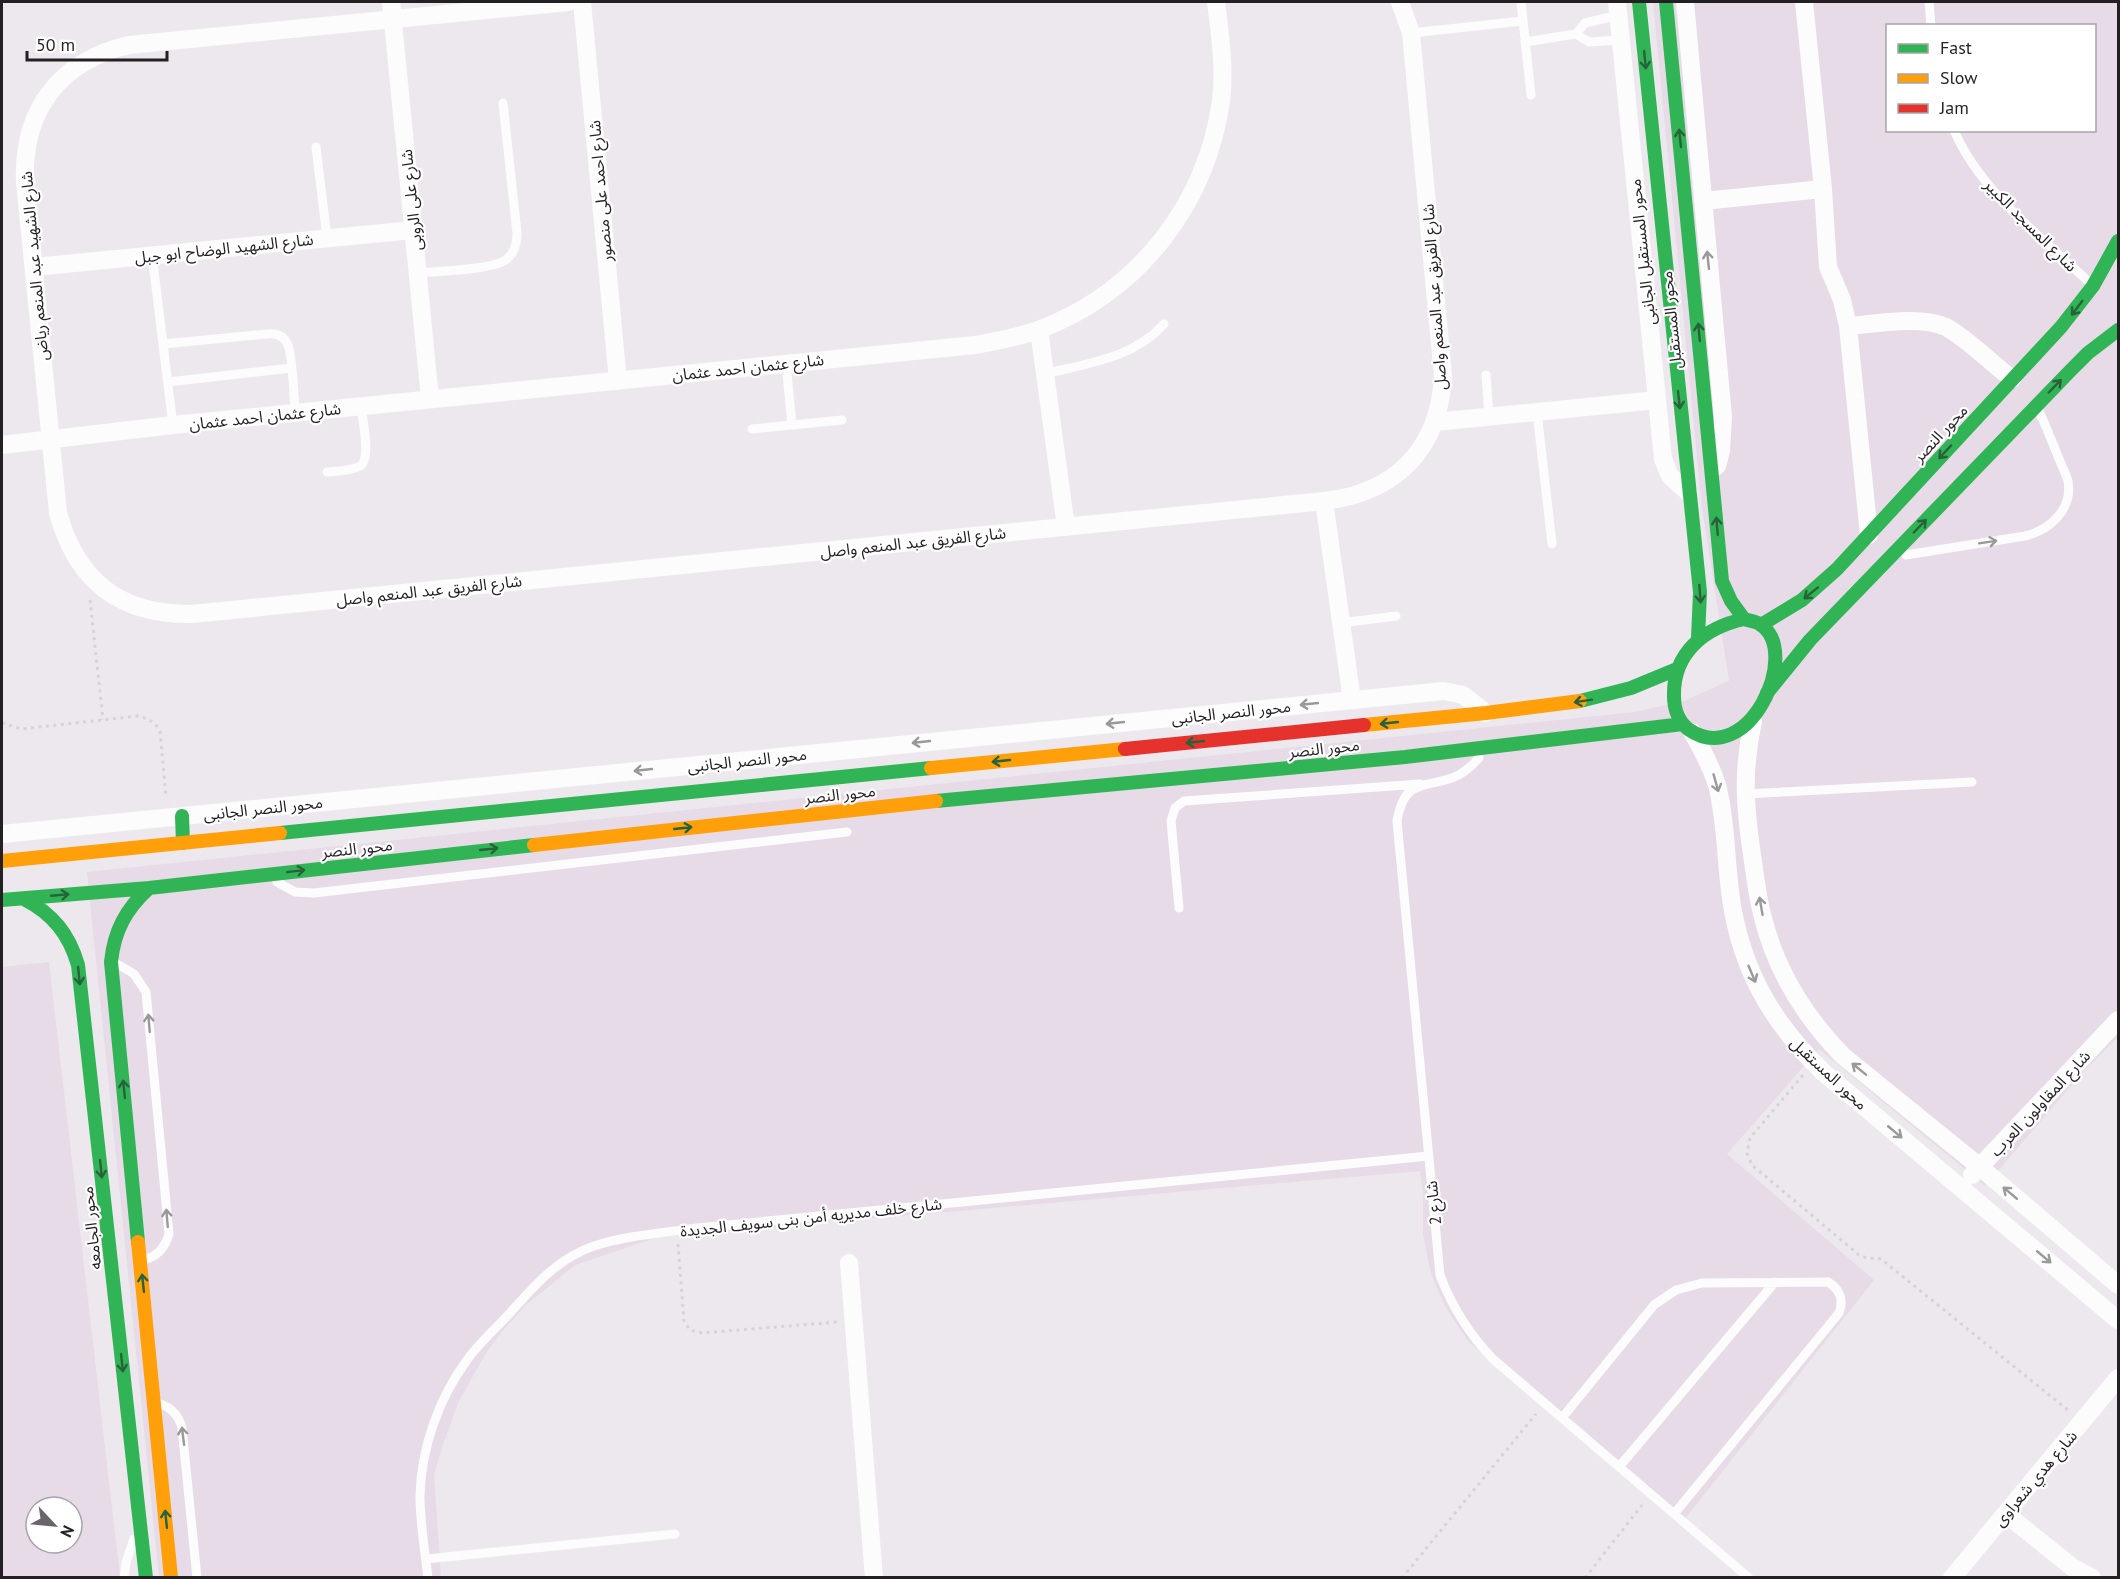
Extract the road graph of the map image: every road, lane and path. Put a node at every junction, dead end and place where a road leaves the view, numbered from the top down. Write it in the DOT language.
graph roads {
  1 [pos="568,2"];
  2 [pos="582,2"];
  3 [pos="1216,2"];
  4 [pos="1400,2"];
  5 [pos="1521,2"];
  6 [pos="1639,2"];
  7 [pos="1666,2"];
  8 [pos="1685,2"];
  9 [pos="1804,2"];
  10 [pos="1929,2"];
  11 [pos="1618,8"];
  12 [pos="392,10"];
  13 [pos="1523,21"];
  14 [pos="1931,24"];
  15 [pos="1411,33"];
  16 [pos="1576,34"];
  17 [pos="1621,40"];
  18 [pos="1525,42"];
  19 [pos="1531,95"];
  20 [pos="503,103"];
  21 [pos="1955,132"];
  22 [pos="315,147"];
  23 [pos="1823,189"];
  24 [pos="1703,201"];
  25 [pos="413,230"];
  26 [pos="1698,232"];
  27 [pos="327,238"];
  28 [pos="2118,241"];
  29 [pos="152,255"];
  30 [pos="34,267"];
  31 [pos="418,273"];
  32 [pos="2093,286"];
  33 [pos="1164,324"];
  34 [pos="1848,326"];
  35 [pos="1039,330"];
  36 [pos="2118,330"];
  37 [pos="163,344"];
  38 [pos="786,363"];
  39 [pos="291,368"];
  40 [pos="1045,374"];
  41 [pos="1486,375"];
  42 [pos="2012,379"];
  43 [pos="618,381"];
  44 [pos="168,382"];
  45 [pos="430,399"];
  46 [pos="1657,400"];
  47 [pos="2037,405"];
  48 [pos="361,406"];
  49 [pos="1537,411"];
  50 [pos="295,413"];
  51 [pos="1489,416"];
  52 [pos="842,420"];
  53 [pos="1435,422"];
  54 [pos="173,425"];
  55 [pos="792,425"];
  56 [pos="752,429"];
  57 [pos="51,440"];
  58 [pos="2,445"];
  59 [pos="327,472"];
  60 [pos="1713,485"];
  61 [pos="1689,493"];
  62 [pos="1324,501"];
  63 [pos="1066,527"];
  64 [pos="1869,535"];
  65 [pos="1552,544"];
  66 [pos="1888,558"];
  67 [pos="87,573"];
  68 [pos="1396,616"];
  69 [pos="1744,619"];
  70 [pos="1341,623"];
  71 [pos="1761,625"];
  72 [pos="1698,638"];
  73 [pos="1677,669"];
  74 [pos="1767,693"];
  75 [pos="1352,700"];
  76 [pos="1486,713"];
  77 [pos="1754,718"];
  78 [pos="103,720"];
  79 [pos="2,723"];
  80 [pos="1687,727"];
  81 [pos="1487,746"];
  82 [pos="1972,782"];
  83 [pos="1421,784"];
  84 [pos="864,791"];
  85 [pos="1744,794"];
  86 [pos="174,816"];
  87 [pos="847,832"];
  88 [pos="2,834"];
  89 [pos="183,843"];
  90 [pos="2,861"];
  91 [pos="269,874"];
  92 [pos="149,888"];
  93 [pos="24,899"];
  94 [pos="2,900"];
  95 [pos="1179,908"];
  96 [pos="111,962"];
  97 [pos="2118,1020"];
  98 [pos="1814,1062"];
  99 [pos="1429,1156"];
  100 [pos="1980,1167"];
  101 [pos="1961,1187"];
  102 [pos="697,1228"];
  103 [pos="140,1260"];
  104 [pos="849,1263"];
  105 [pos="1775,1282"];
  106 [pos="2118,1285"];
  107 [pos="2118,1320"];
  108 [pos="854,1321"];
  109 [pos="2118,1378"];
  110 [pos="154,1402"];
  111 [pos="1545,1404"];
  112 [pos="1562,1418"];
  113 [pos="2082,1422"];
  114 [pos="1619,1467"];
  115 [pos="1651,1494"];
  116 [pos="1674,1514"];
  117 [pos="2006,1514"];
  118 [pos="140,1529"];
  119 [pos="675,1534"];
  120 [pos="426,1559"];
  121 [pos="124,1578"];
  122 [pos="146,1578"];
  123 [pos="171,1578"];
  124 [pos="197,1578"];
  125 [pos="428,1578"];
  126 [pos="874,1578"];
  127 [pos="1402,1578"];
  128 [pos="1585,1578"];
  129 [pos="1749,1578"];
  130 [pos="1952,1578"];
  131 [pos="2092,1578"];
  1 -- 12 [label="street, شارع الشهيد عبد المنعم رياض"];
  2 -- 43 [label="street, شارع احمد على منصور"];
  3 -- 35 [label="street, شارع عثمان احمد عثمان"];
  4 -- 15 [label="street, شارع الفريق عبد المنعم واصل"];
  5 -- 13 [label="lane"];
  6 -- 61 [label="main road, محور المستقبل, one-way"];
  26 -- 7 [label="main road, one-way"];
  8 -- 24 [label="street"];
  9 -- 23 [label="street"];
  10 -- 14 [label="lane"];
  11 -- 16 [label="lane"];
  11 -- 17 [label="street, محور المستقبل الجانبى"];
  12 -- 25 [label="street, شارع على الروبى"];
  12 -- 30 [label="street, شارع الشهيد عبد المنعم رياض"];
  13 -- 15 [label="lane"];
  13 -- 18 [label="lane"];
  15 -- 53 [label="street, شارع الفريق عبد المنعم واصل"];
  16 -- 17 [label="lane"];
  16 -- 18 [label="lane"];
  17 -- 46 [label="street, محور المستقبل الجانبى"];
  18 -- 19 [label="lane"];
  20 -- 31 [label="lane"];
  21 -- 32 [label="lane, شارع المسجد الكبير"];
  22 -- 27 [label="lane"];
  23 -- 24 [label="street"];
  23 -- 34 [label="street"];
  24 -- 26 [label="street"];
  25 -- 27 [label="street, شارع الشهيد الوضاح ابو جبل"];
  25 -- 31 [label="street, شارع على الروبى"];
  60 -- 26 [label="street, one-way"];
  27 -- 29 [label="street, شارع الشهيد الوضاح ابو جبل"];
  28 -- 32 [label="main road, محور النصر"];
  29 -- 30 [label="street, شارع الشهيد الوضاح ابو جبل"];
  29 -- 37 [label="lane"];
  30 -- 57 [label="street, شارع الشهيد عبد المنعم رياض"];
  31 -- 45 [label="street, شارع على الروبى"];
  32 -- 42 [label="main road, محور النصر, one-way"];
  33 -- 40 [label="lane"];
  34 -- 42 [label="street"];
  34 -- 64 [label="street"];
  35 -- 38 [label="street, شارع عثمان احمد عثمان"];
  35 -- 40 [label="street"];
  47 -- 36 [label="main road, one-way"];
  37 -- 39 [label="lane"];
  37 -- 44 [label="lane"];
  38 -- 43 [label="street, شارع عثمان احمد عثمان"];
  38 -- 55 [label="lane"];
  39 -- 44 [label="lane"];
  39 -- 50 [label="lane"];
  40 -- 63 [label="street"];
  41 -- 51 [label="lane"];
  42 -- 64 [label="main road, محور النصر, one-way"];
  43 -- 45 [label="street, شارع عثمان احمد عثمان"];
  44 -- 54 [label="lane"];
  45 -- 48 [label="street, شارع عثمان احمد عثمان"];
  46 -- 49 [label="street"];
  46 -- 61 [label="street, محور المستقبل الجانبى"];
  66 -- 47 [label="main road, one-way"];
  66 -- 47 [label="lane, one-way"];
  48 -- 50 [label="street, شارع عثمان احمد عثمان"];
  48 -- 59 [label="lane"];
  49 -- 51 [label="street"];
  49 -- 65 [label="lane"];
  50 -- 54 [label="street, شارع عثمان احمد عثمان"];
  51 -- 53 [label="street"];
  52 -- 55 [label="lane"];
  53 -- 62 [label="street, شارع الفريق عبد المنعم واصل"];
  54 -- 57 [label="street, شارع عثمان احمد عثمان"];
  55 -- 56 [label="lane"];
  57 -- 58 [label="street, شارع عثمان احمد عثمان"];
  57 -- 67 [label="street, شارع الفريق عبد المنعم واصل"];
  69 -- 60 [label="main road, one-way"];
  61 -- 72 [label="main road, محور المستقبل, one-way"];
  62 -- 63 [label="street, شارع الفريق عبد المنعم واصل"];
  62 -- 70 [label="street"];
  63 -- 67 [label="street, شارع الفريق عبد المنعم واصل"];
  64 -- 71 [label="main road, محور النصر, one-way"];
  66 -- 74 [label="main road"];
  67 -- 78 [label="path"];
  68 -- 70 [label="lane"];
  69 -- 71 [label="main road"];
  69 -- 72 [label="main road"];
  70 -- 75 [label="street"];
  71 -- 74 [label="main road"];
  72 -- 73 [label="main road"];
  73 -- 76 [label="main road, محور النصر, one-way"];
  73 -- 80 [label="main road"];
  74 -- 77 [label="main road"];
  75 -- 76 [label="street, محور النصر الجانبى"];
  75 -- 86 [label="street, محور النصر الجانبى, one-way"];
  76 -- 84 [label="main road, محور النصر, one-way"];
  77 -- 80 [label="main road"];
  77 -- 85 [label="street, محور المستقبل"];
  78 -- 79 [label="path"];
  78 -- 86 [label="path"];
  80 -- 81 [label="main road, محور النصر"];
  80 -- 98 [label="street, محور المستقبل, one-way"];
  81 -- 83 [label="lane"];
  81 -- 84 [label="main road, محور النصر"];
  82 -- 85 [label="lane"];
  83 -- 95 [label="lane"];
  83 -- 99 [label="lane, شارع 2"];
  84 -- 89 [label="main road, محور النصر"];
  91 -- 84 [label="main road, محور النصر, one-way"];
  100 -- 85 [label="street, محور المستقبل, one-way"];
  86 -- 88 [label="street, محور النصر الجانبى"];
  86 -- 89 [label="main road"];
  87 -- 91 [label="lane"];
  89 -- 90 [label="main road, محور النصر"];
  91 -- 92 [label="main road, محور النصر"];
  93 -- 92 [label="main road, محور النصر, one-way"];
  92 -- 96 [label="main road"];
  93 -- 94 [label="main road, محور النصر"];
  93 -- 118 [label="main road, محور الجامعه, one-way"];
  103 -- 96 [label="main road, one-way"];
  103 -- 96 [label="lane, one-way"];
  97 -- 100 [label="street, شارع المقاولون العرب"];
  98 -- 101 [label="street, محور المستقبل, one-way"];
  98 -- 113 [label="path"];
  99 -- 102 [label="lane, شارع خلف مديريه أمن بنى سويف الجديدة"];
  99 -- 111 [label="lane, شارع 2"];
  100 -- 101 [label="street, شارع المقاولون العرب"];
  106 -- 100 [label="street, محور المستقبل, one-way"];
  101 -- 107 [label="street, محور المستقبل, one-way"];
  102 -- 108 [label="path"];
  102 -- 120 [label="lane, شارع خلف مديريه أمن بنى سويف الجديدة"];
  110 -- 103 [label="main road, one-way"];
  104 -- 108 [label="street"];
  105 -- 112 [label="lane"];
  105 -- 114 [label="lane"];
  105 -- 116 [label="lane"];
  108 -- 126 [label="street"];
  109 -- 113 [label="street, شارع هدي شعراوى"];
  123 -- 110 [label="main road, one-way"];
  124 -- 110 [label="lane, one-way"];
  111 -- 112 [label="lane, شارع 2"];
  111 -- 127 [label="path"];
  112 -- 114 [label="lane, شارع 2"];
  113 -- 117 [label="street, شارع هدي شعراوى"];
  114 -- 115 [label="lane, شارع 2"];
  115 -- 116 [label="lane, شارع 2"];
  115 -- 128 [label="path"];
  116 -- 129 [label="lane, شارع 2"];
  117 -- 130 [label="street, شارع هدي شعراوى"];
  117 -- 131 [label="street"];
  118 -- 121 [label="lane"];
  118 -- 122 [label="main road, محور الجامعه"];
  119 -- 120 [label="lane"];
  120 -- 125 [label="lane, شارع خلف مديريه أمن بنى سويف الجديدة"];
}
